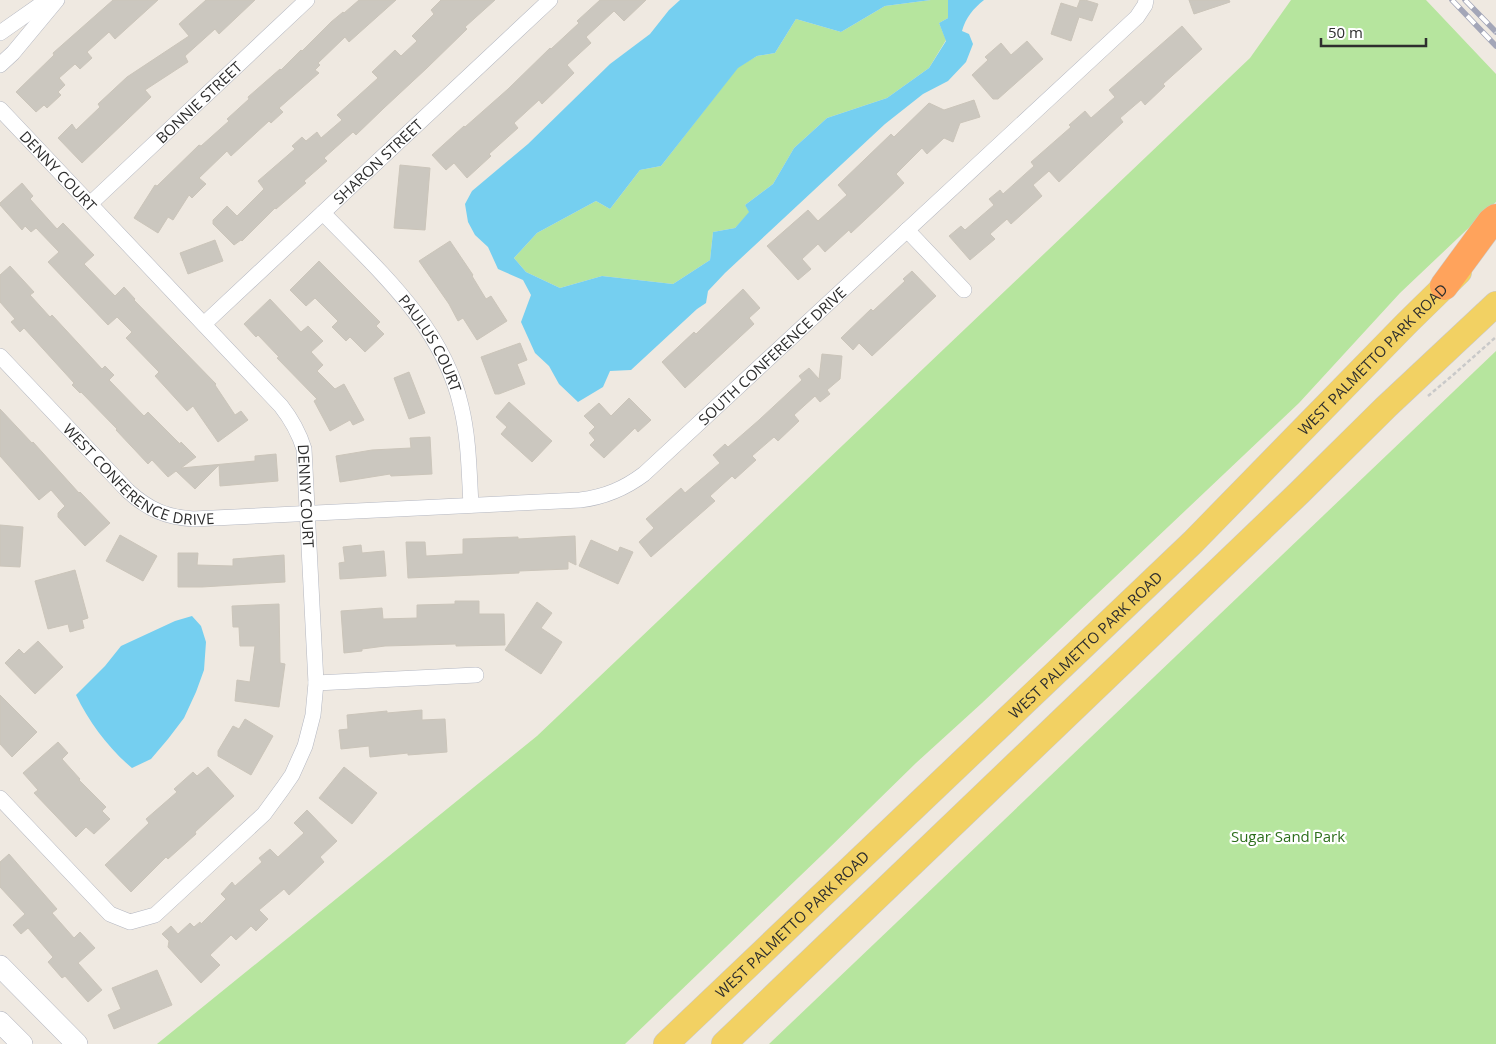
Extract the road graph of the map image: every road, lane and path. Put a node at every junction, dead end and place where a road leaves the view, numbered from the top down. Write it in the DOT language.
graph roads {
  1 [pos="47,0"];
  2 [pos="57,0"];
  3 [pos="307,0"];
  4 [pos="550,0"];
  5 [pos="1146,0"];
  6 [pos="0,33"];
  7 [pos="0,65"];
  8 [pos="0,109"];
  9 [pos="90,204"];
  10 [pos="323,213"];
  11 [pos="1496,218"];
  12 [pos="907,230"];
  13 [pos="1496,238"];
  14 [pos="1444,286"];
  15 [pos="964,290"];
  16 [pos="1496,304"];
  17 [pos="204,324"];
  18 [pos="0,356"];
  19 [pos="471,505"];
  20 [pos="308,513"];
  21 [pos="476,675"];
  22 [pos="316,683"];
  23 [pos="995,731"];
  24 [pos="1021,758"];
  25 [pos="0,798"];
  26 [pos="0,966"];
  27 [pos="0,1022"];
  28 [pos="22,1044"];
  29 [pos="76,1044"];
  30 [pos="666,1044"];
  31 [pos="724,1044"];
  1 -- 6 [label="street"];
  2 -- 7 [label="street"];
  3 -- 9 [label="street, BONNIE STREET"];
  4 -- 10 [label="street, SHARON STREET"];
  5 -- 12 [label="street, SOUTH CONFERENCE DRIVE"];
  8 -- 9 [label="street, DENNY COURT"];
  9 -- 17 [label="street, DENNY COURT"];
  10 -- 17 [label="street, SHARON STREET"];
  10 -- 19 [label="street, PAULUS COURT"];
  11 -- 14 [label="highway"];
  12 -- 15 [label="street"];
  12 -- 19 [label="street, SOUTH CONFERENCE DRIVE"];
  13 -- 14 [label="main road, WEST PALMETTO PARK ROAD"];
  14 -- 23 [label="main road, WEST PALMETTO PARK ROAD"];
  16 -- 24 [label="main road"];
  17 -- 20 [label="street, DENNY COURT"];
  18 -- 20 [label="street, WEST CONFERENCE DRIVE"];
  19 -- 20 [label="street, SOUTH CONFERENCE DRIVE"];
  20 -- 22 [label="street, DENNY COURT"];
  21 -- 22 [label="street"];
  22 -- 25 [label="street, DENNY COURT"];
  23 -- 24 [label="main road"];
  23 -- 30 [label="main road, WEST PALMETTO PARK ROAD"];
  24 -- 31 [label="main road"];
  26 -- 29 [label="main road"];
  27 -- 28 [label="main road"];
}
